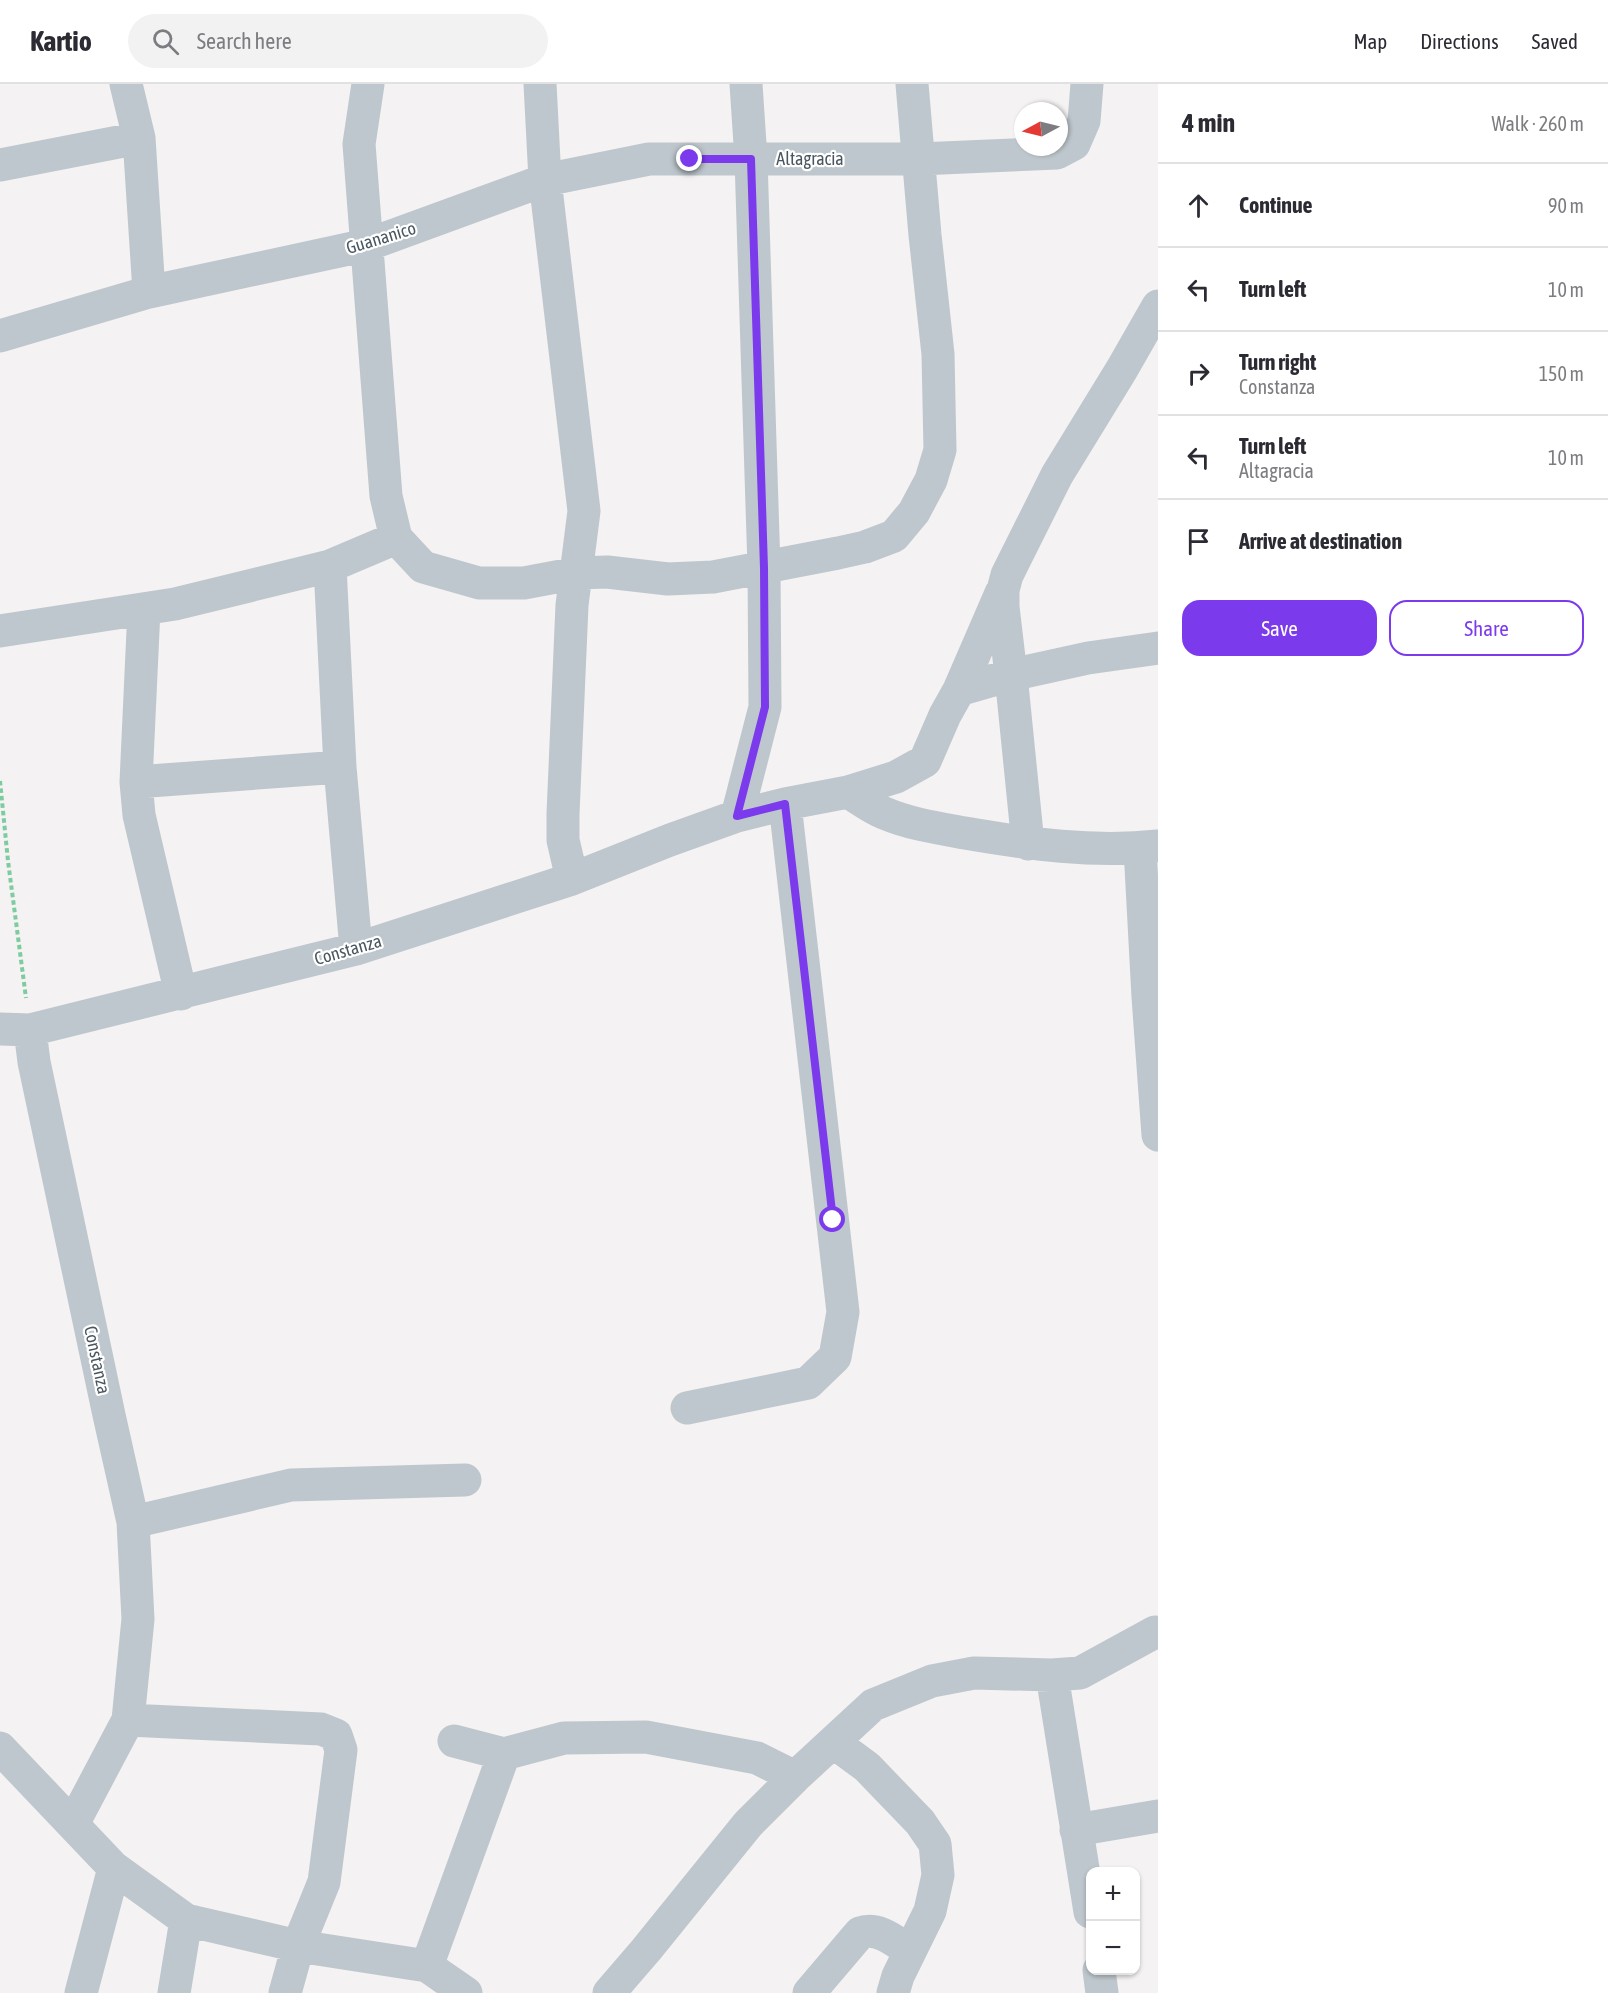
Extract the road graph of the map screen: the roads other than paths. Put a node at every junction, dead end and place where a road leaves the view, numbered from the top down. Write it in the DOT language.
graph roads {
  1 [pos="126,84"];
  2 [pos="368,84"];
  3 [pos="540,84"];
  4 [pos="746,84"];
  5 [pos="912,84"];
  6 [pos="1087,84"];
  7 [pos="139,138"];
  8 [pos="751,159"];
  9 [pos="919,159"];
  10 [pos="0,165"];
  11 [pos="545,180"];
  12 [pos="367,245"];
  13 [pos="148,292"];
  14 [pos="1158,306"];
  15 [pos="0,336"];
  16 [pos="396,538"];
  17 [pos="330,566"];
  18 [pos="764,568"];
  19 [pos="577,573"];
  20 [pos="1003,590"];
  21 [pos="144,609"];
  22 [pos="0,631"];
  23 [pos="1158,648"];
  24 [pos="1011,675"];
  25 [pos="959,690"];
  26 [pos="340,767"];
  27 [pos="136,782"];
  28 [pos="848,792"];
  29 [pos="785,804"];
  30 [pos="737,816"];
  31 [pos="1028,844"];
  32 [pos="1149,847"];
  33 [pos="572,879"];
  34 [pos="356,949"];
  35 [pos="181,994"];
  36 [pos="15,1029"];
  37 [pos="1158,1135"];
  38 [pos="687,1408"];
  39 [pos="465,1479"];
  40 [pos="133,1522"];
  41 [pos="1158,1633"];
  42 [pos="1052,1675"];
  43 [pos="128,1720"];
  44 [pos="454,1741"];
  45 [pos="833,1742"];
  46 [pos="0,1748"];
  47 [pos="504,1754"];
  48 [pos="795,1777"];
  49 [pos="1158,1816"];
  50 [pos="74,1824"];
  51 [pos="1076,1830"];
  52 [pos="114,1868"];
  53 [pos="1086,1889"];
  54 [pos="186,1920"];
  55 [pos="298,1946"];
  56 [pos="910,1951"];
  57 [pos="427,1966"];
  58 [pos="1100,1975"];
  59 [pos="81,1993"];
  60 [pos="174,1993"];
  61 [pos="285,1993"];
  62 [pos="466,1993"];
  63 [pos="609,1993"];
  64 [pos="809,1993"];
  65 [pos="893,1993"];
  66 [pos="1102,1993"];
  1 -- 7 [label="street"];
  2 -- 12 [label="street"];
  3 -- 11 [label="street"];
  4 -- 8 [label="street"];
  5 -- 9 [label="street"];
  6 -- 9 [label="street, Altagracia"];
  7 -- 10 [label="street"];
  7 -- 13 [label="street"];
  8 -- 9 [label="street, Altagracia"];
  8 -- 11 [label="street, Altagracia"];
  8 -- 18 [label="street"];
  9 -- 18 [label="street"];
  11 -- 12 [label="street, Guananico"];
  11 -- 19 [label="street"];
  12 -- 13 [label="street, Guananico"];
  12 -- 16 [label="street"];
  13 -- 15 [label="street, Guananico"];
  14 -- 20 [label="street, Constanza"];
  16 -- 17 [label="street"];
  16 -- 19 [label="street"];
  17 -- 21 [label="street"];
  17 -- 26 [label="street"];
  18 -- 19 [label="street"];
  18 -- 30 [label="street"];
  19 -- 33 [label="street"];
  20 -- 24 [label="street"];
  20 -- 25 [label="street, Constanza"];
  21 -- 22 [label="street"];
  21 -- 27 [label="street"];
  23 -- 24 [label="street"];
  24 -- 25 [label="street"];
  24 -- 31 [label="street"];
  25 -- 28 [label="street, Constanza"];
  26 -- 27 [label="street"];
  26 -- 34 [label="street"];
  27 -- 35 [label="street"];
  28 -- 29 [label="street, Constanza"];
  28 -- 31 [label="street"];
  29 -- 30 [label="street, Constanza"];
  29 -- 38 [label="street"];
  30 -- 33 [label="street, Constanza"];
  31 -- 32 [label="street"];
  32 -- 37 [label="street"];
  33 -- 34 [label="street, Constanza"];
  34 -- 35 [label="street, Constanza"];
  35 -- 36 [label="street, Constanza"];
  36 -- 40 [label="street, Constanza"];
  39 -- 40 [label="street"];
  40 -- 43 [label="street, Constanza"];
  41 -- 42 [label="street"];
  42 -- 45 [label="street"];
  42 -- 51 [label="street"];
  43 -- 50 [label="street, Constanza"];
  43 -- 55 [label="street"];
  44 -- 47 [label="street"];
  45 -- 48 [label="street"];
  45 -- 56 [label="street"];
  46 -- 50 [label="street"];
  47 -- 48 [label="street"];
  47 -- 57 [label="street"];
  48 -- 63 [label="street"];
  49 -- 51 [label="street"];
  50 -- 52 [label="street"];
  51 -- 53 [label="street"];
  52 -- 54 [label="street"];
  52 -- 59 [label="street"];
  54 -- 55 [label="street"];
  54 -- 60 [label="street"];
  55 -- 57 [label="street"];
  55 -- 61 [label="street"];
  56 -- 64 [label="street"];
  56 -- 65 [label="street"];
  57 -- 62 [label="street"];
  58 -- 66 [label="street"];
}
